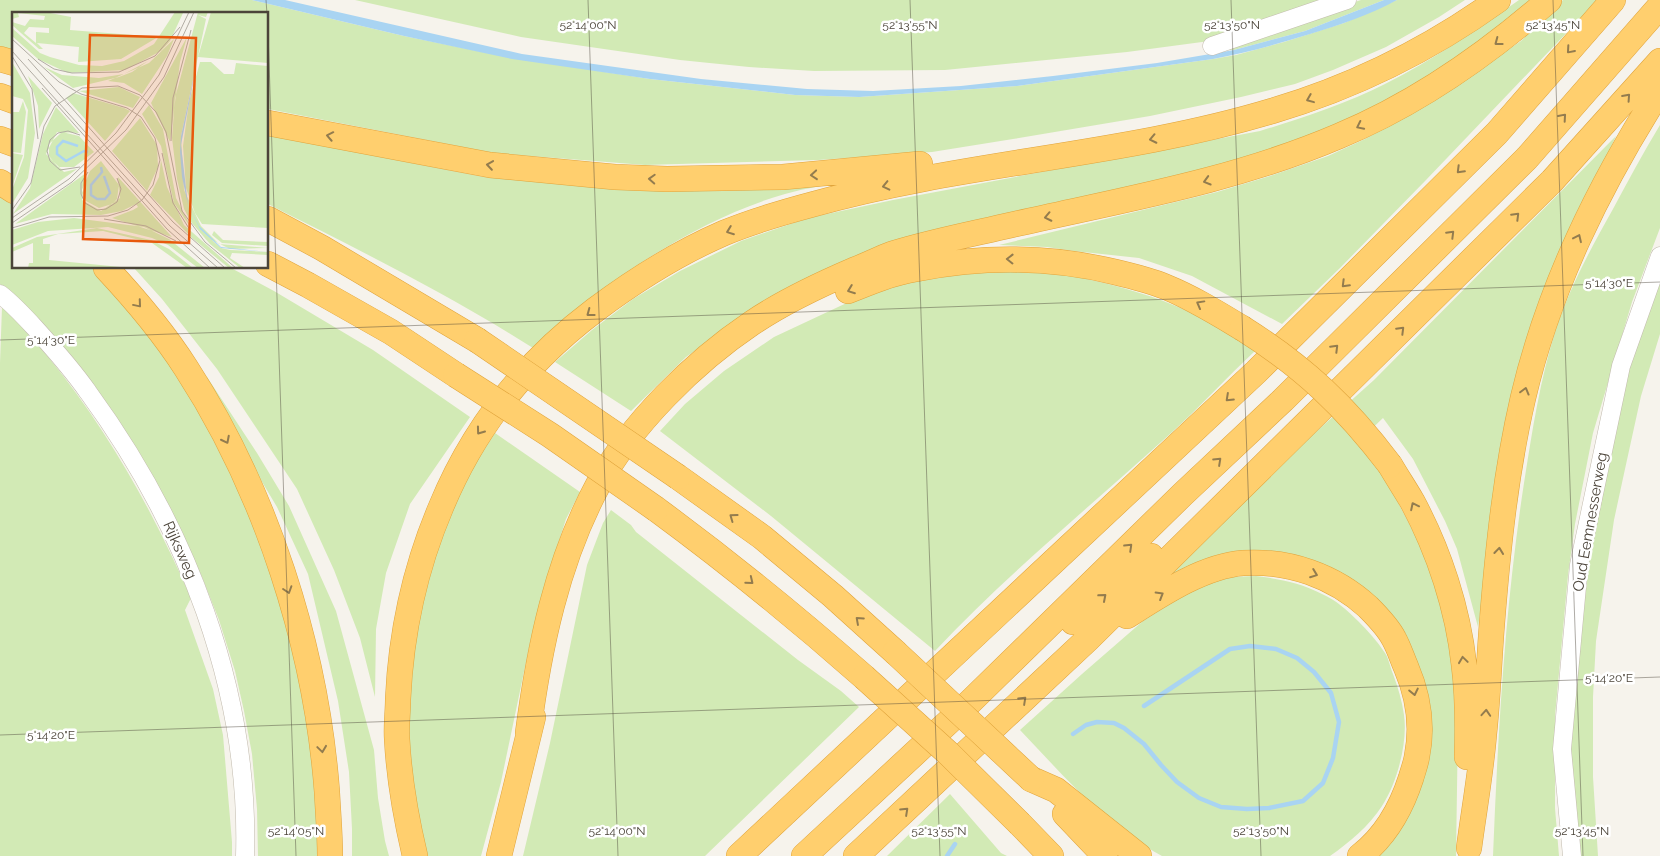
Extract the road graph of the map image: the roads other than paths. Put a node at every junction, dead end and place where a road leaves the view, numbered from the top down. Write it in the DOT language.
graph roads {
  1 [pos="1346,0"];
  2 [pos="1498,0"];
  3 [pos="1549,0"];
  4 [pos="1614,0"];
  5 [pos="1660,6"];
  6 [pos="1212,46"];
  7 [pos="1660,61"];
  8 [pos="1660,90"];
  9 [pos="0,96"];
  10 [pos="12,100"];
  11 [pos="269,124"];
  12 [pos="0,139"];
  13 [pos="12,143"];
  14 [pos="1037,159"];
  15 [pos="0,182"];
  16 [pos="12,191"];
  17 [pos="269,221"];
  18 [pos="1660,256"];
  19 [pos="269,265"];
  20 [pos="107,269"];
  21 [pos="0,294"];
  22 [pos="1316,414"];
  23 [pos="1088,639"];
  24 [pos="969,703"];
  25 [pos="528,733"];
  26 [pos="1053,794"];
  27 [pos="1020,824"];
  28 [pos="1469,852"];
  29 [pos="245,856"];
  30 [pos="330,856"];
  31 [pos="415,856"];
  32 [pos="499,856"];
  33 [pos="739,856"];
  34 [pos="804,856"];
  35 [pos="856,856"];
  36 [pos="1041,856"];
  37 [pos="1051,856"];
  38 [pos="1105,856"];
  39 [pos="1139,856"];
  40 [pos="1360,856"];
  41 [pos="1572,856"];
  1 -- 6 [label="street"];
  2 -- 14 [label="highway, one-way"];
  3 -- 25 [label="highway, one-way"];
  4 -- 33 [label="highway, one-way"];
  24 -- 5 [label="highway, one-way"];
  22 -- 7 [label="highway, one-way"];
  28 -- 8 [label="highway, one-way"];
  9 -- 10 [label="highway"];
  14 -- 11 [label="highway, one-way"];
  12 -- 13 [label="highway"];
  14 -- 31 [label="highway, one-way"];
  15 -- 16 [label="highway"];
  26 -- 17 [label="highway, one-way, bridge"];
  18 -- 41 [label="street, Oud Eemnesserweg"];
  19 -- 27 [label="highway, one-way, bridge"];
  20 -- 30 [label="highway, one-way"];
  21 -- 29 [label="street, Rijksweg"];
  22 -- 23 [label="highway"];
  24 -- 22 [label="highway, one-way"];
  35 -- 23 [label="highway, one-way"];
  23 -- 40 [label="highway, one-way"];
  24 -- 34 [label="highway"];
  28 -- 25 [label="highway, one-way, bridge"];
  25 -- 32 [label="highway"];
  26 -- 38 [label="highway"];
  26 -- 39 [label="highway"];
  27 -- 36 [label="highway"];
  27 -- 37 [label="highway"];
}
